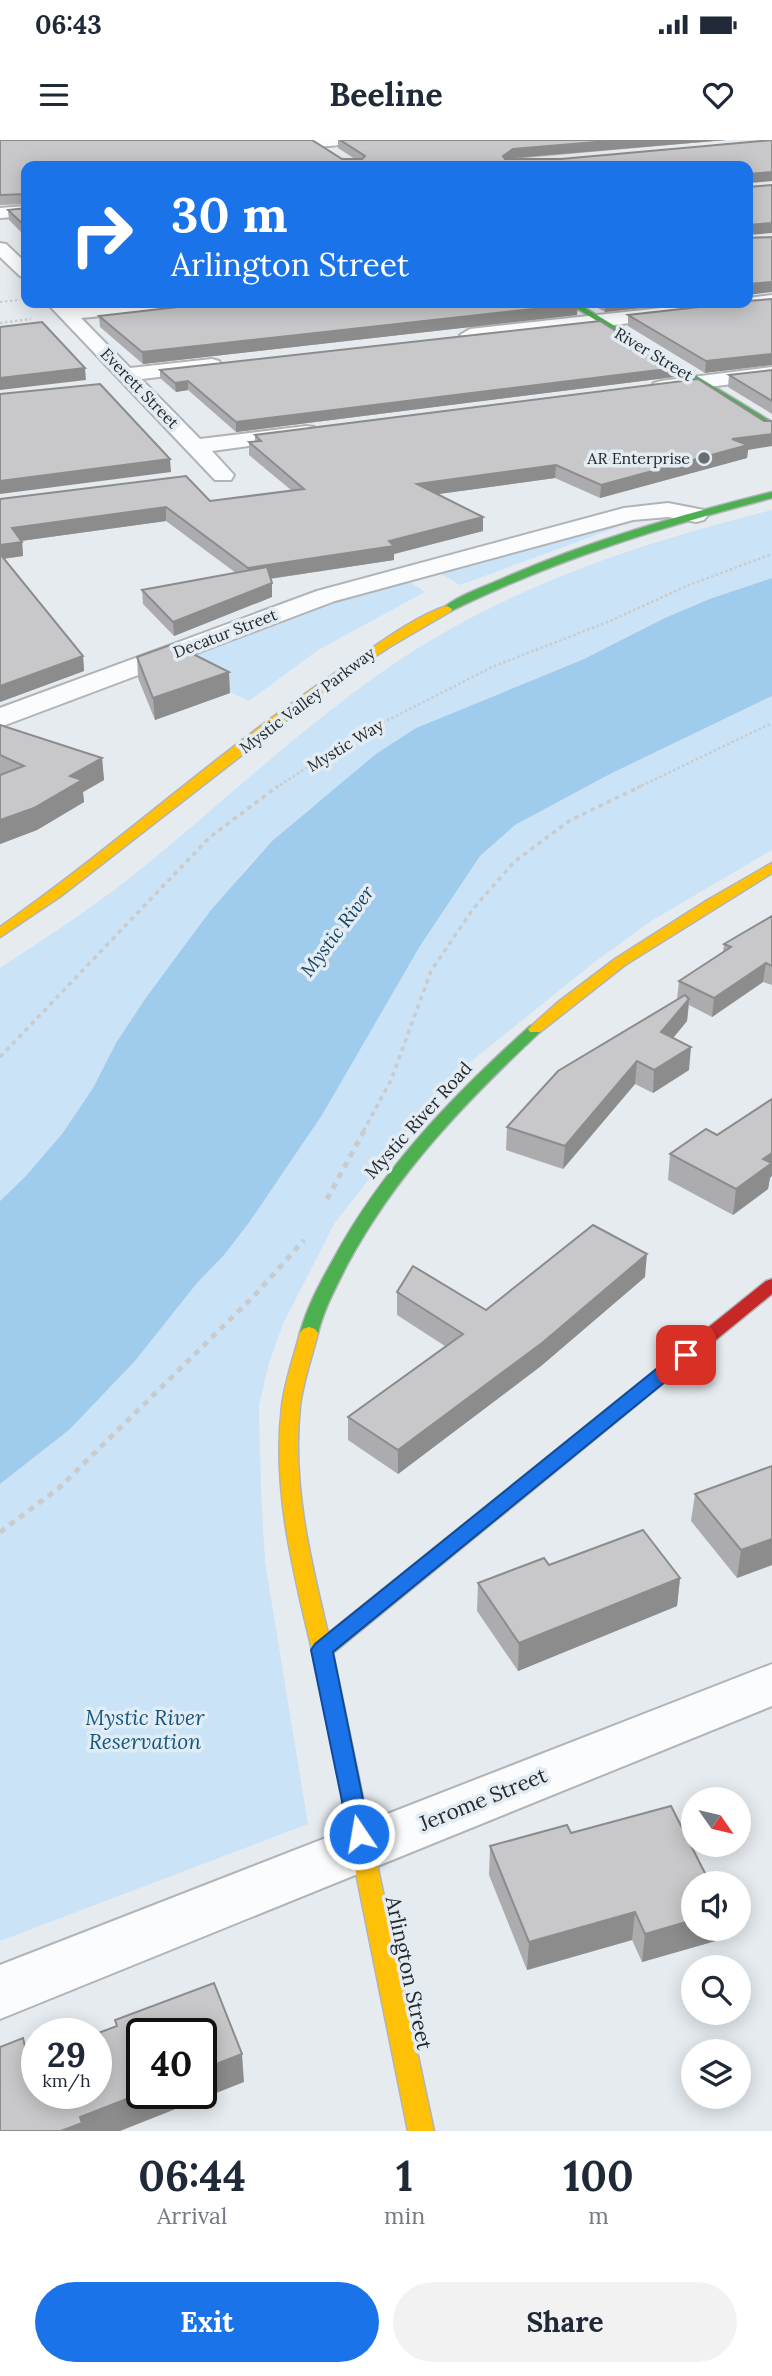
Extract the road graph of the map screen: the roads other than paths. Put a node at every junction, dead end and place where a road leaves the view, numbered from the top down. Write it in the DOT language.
graph roads {
  1 [pos="344,140"];
  2 [pos="313,141"];
  3 [pos="335,154"];
  4 [pos="21,211"];
  5 [pos="0,213"];
  6 [pos="0,248"];
  7 [pos="21,263"];
  8 [pos="772,301"];
  9 [pos="753,303"];
  10 [pos="114,308"];
  11 [pos="580,308"];
  12 [pos="708,308"];
  13 [pos="66,312"];
  14 [pos="599,320"];
  15 [pos="39,321"];
  16 [pos="444,338"];
  17 [pos="226,363"];
  18 [pos="772,373"];
  19 [pos="131,379"];
  20 [pos="701,382"];
  21 [pos="108,386"];
  22 [pos="636,390"];
  23 [pos="772,426"];
  24 [pos="320,430"];
  25 [pos="197,446"];
  26 [pos="196,478"];
  27 [pos="772,495"];
  28 [pos="696,515"];
  29 [pos="414,572"];
  30 [pos="461,600"];
  31 [pos="0,718"];
  32 [pos="772,867"];
  33 [pos="0,933"];
  34 [pos="772,1285"];
  35 [pos="322,1650"];
  36 [pos="772,1684"];
  37 [pos="362,1848"];
  38 [pos="0,1992"];
  39 [pos="421,2131"];
  1 -- 2 [label="street"];
  2 -- 3 [label="street"];
  4 -- 5 [label="street"];
  6 -- 7 [label="street"];
  8 -- 9 [label="street"];
  10 -- 13 [label="street"];
  11 -- 14 [label="street, River Street"];
  12 -- 14 [label="street"];
  13 -- 15 [label="street"];
  13 -- 19 [label="street, Everett Street"];
  14 -- 16 [label="street"];
  14 -- 20 [label="street, River Street"];
  17 -- 19 [label="street"];
  18 -- 20 [label="street"];
  19 -- 21 [label="street"];
  19 -- 25 [label="street, Everett Street"];
  20 -- 22 [label="street"];
  20 -- 23 [label="street, River Street"];
  24 -- 25 [label="street"];
  25 -- 26 [label="street, Everett Street"];
  27 -- 28 [label="street, Mystic Valley Parkway"];
  28 -- 29 [label="street, Decatur Street"];
  28 -- 30 [label="street, Mystic Valley Parkway"];
  29 -- 30 [label="street"];
  29 -- 31 [label="street, Decatur Street"];
  30 -- 33 [label="street, Mystic Valley Parkway"];
  32 -- 35 [label="street, Mystic River Road"];
  34 -- 35 [label="street"];
  35 -- 37 [label="street, Arlington Street"];
  36 -- 37 [label="street, Jerome Street"];
  37 -- 38 [label="street, Jerome Street"];
  37 -- 39 [label="street, Arlington Street"];
}
